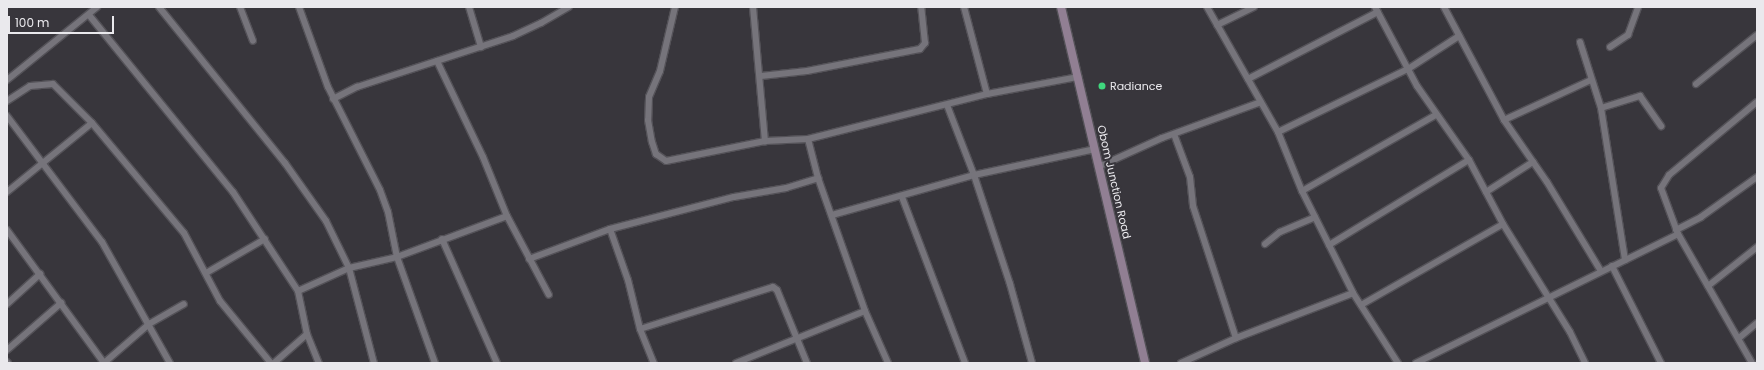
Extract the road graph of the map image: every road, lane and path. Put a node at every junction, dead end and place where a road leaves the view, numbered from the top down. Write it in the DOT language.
graph roads {
  1 [pos="97,7"];
  2 [pos="159,7"];
  3 [pos="240,7"];
  4 [pos="299,7"];
  5 [pos="469,7"];
  6 [pos="569,7"];
  7 [pos="675,7"];
  8 [pos="753,7"];
  9 [pos="922,7"];
  10 [pos="964,7"];
  11 [pos="1061,7"];
  12 [pos="1207,7"];
  13 [pos="1254,7"];
  14 [pos="1444,7"];
  15 [pos="1638,7"];
  16 [pos="1376,10"];
  17 [pos="89,15"];
  18 [pos="1217,25"];
  19 [pos="1757,35"];
  20 [pos="1459,36"];
  21 [pos="253,41"];
  22 [pos="1580,42"];
  23 [pos="481,47"];
  24 [pos="1610,47"];
  25 [pos="438,62"];
  26 [pos="1408,69"];
  27 [pos="761,76"];
  28 [pos="1078,77"];
  29 [pos="1248,79"];
  30 [pos="7,80"];
  31 [pos="1591,80"];
  32 [pos="1696,84"];
  33 [pos="987,94"];
  34 [pos="333,99"];
  35 [pos="7,101"];
  36 [pos="1261,102"];
  37 [pos="1757,102"];
  38 [pos="947,105"];
  39 [pos="1601,108"];
  40 [pos="1436,115"];
  41 [pos="7,116"];
  42 [pos="1504,120"];
  43 [pos="92,123"];
  44 [pos="1661,126"];
  45 [pos="1278,132"];
  46 [pos="1174,134"];
  47 [pos="808,139"];
  48 [pos="765,141"];
  49 [pos="1095,149"];
  50 [pos="1469,160"];
  51 [pos="43,162"];
  52 [pos="1533,162"];
  53 [pos="1100,166"];
  54 [pos="974,175"];
  55 [pos="1757,177"];
  56 [pos="818,178"];
  57 [pos="1302,191"];
  58 [pos="7,192"];
  59 [pos="1486,192"];
  60 [pos="902,197"];
  61 [pos="832,214"];
  62 [pos="507,216"];
  63 [pos="1315,217"];
  64 [pos="1503,224"];
  65 [pos="610,229"];
  66 [pos="7,230"];
  67 [pos="1677,232"];
  68 [pos="442,238"];
  69 [pos="265,239"];
  70 [pos="1264,244"];
  71 [pos="1329,244"];
  72 [pos="1757,247"];
  73 [pos="397,257"];
  74 [pos="529,259"];
  75 [pos="1625,260"];
  76 [pos="1612,266"];
  77 [pos="349,268"];
  78 [pos="1601,272"];
  79 [pos="206,273"];
  80 [pos="40,274"];
  81 [pos="1708,286"];
  82 [pos="298,291"];
  83 [pos="1353,293"];
  84 [pos="549,295"];
  85 [pos="1548,298"];
  86 [pos="61,303"];
  87 [pos="7,304"];
  88 [pos="184,304"];
  89 [pos="1361,305"];
  90 [pos="865,311"];
  91 [pos="1757,323"];
  92 [pos="149,324"];
  93 [pos="640,330"];
  94 [pos="307,334"];
  95 [pos="797,337"];
  96 [pos="1236,338"];
  97 [pos="1739,338"];
  98 [pos="7,350"];
  99 [pos="104,363"];
  100 [pos="170,363"];
  101 [pos="271,363"];
  102 [pos="274,363"];
  103 [pos="319,363"];
  104 [pos="374,363"];
  105 [pos="435,363"];
  106 [pos="497,363"];
  107 [pos="654,363"];
  108 [pos="736,363"];
  109 [pos="807,363"];
  110 [pos="888,363"];
  111 [pos="965,363"];
  112 [pos="1032,363"];
  113 [pos="1145,363"];
  114 [pos="1181,363"];
  115 [pos="1398,363"];
  116 [pos="1416,363"];
  117 [pos="1585,363"];
  118 [pos="1661,363"];
  119 [pos="1752,363"];
  1 -- 17 [label="street"];
  2 -- 77 [label="street"];
  3 -- 21 [label="street"];
  4 -- 34 [label="street"];
  5 -- 23 [label="street"];
  6 -- 23 [label="street"];
  7 -- 48 [label="street"];
  8 -- 27 [label="street"];
  9 -- 27 [label="street"];
  10 -- 33 [label="street"];
  11 -- 28 [label="main road, Obom Junction Road"];
  12 -- 18 [label="street"];
  13 -- 18 [label="street"];
  14 -- 20 [label="street"];
  15 -- 24 [label="street"];
  16 -- 26 [label="street"];
  16 -- 29 [label="street"];
  17 -- 30 [label="street"];
  17 -- 69 [label="street"];
  18 -- 29 [label="street"];
  19 -- 32 [label="street"];
  20 -- 26 [label="street"];
  20 -- 42 [label="street"];
  22 -- 31 [label="street"];
  23 -- 25 [label="street"];
  25 -- 34 [label="street"];
  25 -- 62 [label="street"];
  26 -- 40 [label="street"];
  26 -- 45 [label="street"];
  27 -- 48 [label="street"];
  28 -- 33 [label="street"];
  28 -- 49 [label="main road, Obom Junction Road"];
  29 -- 36 [label="street"];
  31 -- 39 [label="street"];
  31 -- 42 [label="street"];
  33 -- 38 [label="street"];
  34 -- 73 [label="street"];
  35 -- 43 [label="street"];
  36 -- 45 [label="street"];
  36 -- 46 [label="street"];
  37 -- 67 [label="street"];
  38 -- 47 [label="street"];
  38 -- 54 [label="street"];
  39 -- 44 [label="street"];
  39 -- 75 [label="street"];
  40 -- 50 [label="street"];
  40 -- 57 [label="street"];
  41 -- 51 [label="street"];
  42 -- 52 [label="street"];
  43 -- 51 [label="street"];
  43 -- 79 [label="street"];
  45 -- 57 [label="street"];
  46 -- 53 [label="street"];
  46 -- 96 [label="street"];
  47 -- 48 [label="street"];
  47 -- 56 [label="street"];
  49 -- 53 [label="main road, Obom Junction Road"];
  49 -- 54 [label="street"];
  50 -- 59 [label="street"];
  50 -- 71 [label="street"];
  51 -- 58 [label="street"];
  51 -- 92 [label="street"];
  52 -- 59 [label="street"];
  52 -- 78 [label="street"];
  53 -- 113 [label="main road, Obom Junction Road"];
  54 -- 60 [label="street"];
  54 -- 112 [label="street"];
  55 -- 67 [label="street"];
  56 -- 61 [label="street"];
  56 -- 65 [label="street"];
  57 -- 63 [label="street"];
  59 -- 64 [label="street"];
  60 -- 61 [label="street"];
  60 -- 111 [label="street"];
  61 -- 90 [label="street"];
  62 -- 68 [label="street"];
  62 -- 74 [label="street"];
  63 -- 70 [label="street"];
  63 -- 71 [label="street"];
  64 -- 85 [label="street"];
  64 -- 89 [label="street"];
  65 -- 74 [label="street"];
  65 -- 93 [label="street"];
  66 -- 80 [label="street"];
  67 -- 75 [label="street"];
  67 -- 81 [label="street"];
  68 -- 73 [label="street"];
  68 -- 106 [label="street"];
  69 -- 79 [label="street"];
  69 -- 82 [label="street"];
  71 -- 83 [label="street"];
  72 -- 81 [label="street"];
  73 -- 77 [label="street"];
  73 -- 105 [label="street"];
  74 -- 84 [label="street"];
  75 -- 76 [label="street"];
  76 -- 78 [label="street"];
  76 -- 118 [label="street"];
  77 -- 82 [label="street"];
  77 -- 104 [label="street"];
  78 -- 85 [label="street"];
  79 -- 101 [label="street"];
  80 -- 86 [label="street"];
  80 -- 87 [label="street"];
  81 -- 97 [label="street"];
  82 -- 94 [label="street"];
  83 -- 89 [label="street"];
  83 -- 96 [label="street"];
  85 -- 116 [label="street"];
  85 -- 117 [label="street"];
  86 -- 98 [label="street"];
  86 -- 99 [label="street"];
  88 -- 92 [label="street"];
  89 -- 115 [label="street"];
  90 -- 95 [label="street"];
  90 -- 110 [label="street"];
  91 -- 97 [label="street"];
  92 -- 99 [label="street"];
  92 -- 100 [label="street"];
  93 -- 95 [label="street"];
  93 -- 107 [label="street"];
  94 -- 102 [label="street"];
  94 -- 103 [label="street"];
  95 -- 108 [label="street"];
  95 -- 109 [label="street"];
  96 -- 114 [label="street"];
  97 -- 119 [label="street"];
}
